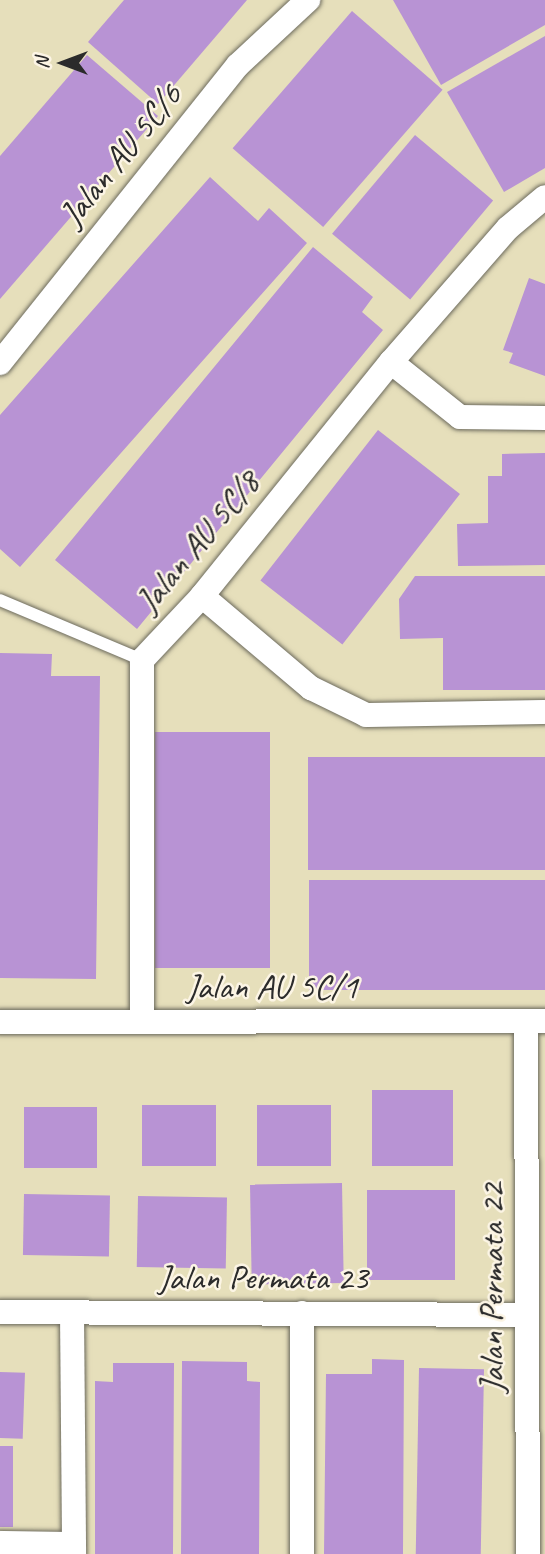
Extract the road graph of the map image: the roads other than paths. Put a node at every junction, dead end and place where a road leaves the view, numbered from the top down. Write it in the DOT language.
graph roads {
  1 [pos="308,0"];
  2 [pos="545,197"];
  3 [pos="391,362"];
  4 [pos="0,363"];
  5 [pos="545,418"];
  6 [pos="202,596"];
  7 [pos="0,600"];
  8 [pos="142,660"];
  9 [pos="545,712"];
  10 [pos="536,1021"];
  11 [pos="0,1022"];
  12 [pos="142,1022"];
  13 [pos="0,1312"];
  14 [pos="72,1312"];
  15 [pos="302,1314"];
  16 [pos="527,1315"];
  17 [pos="0,1543"];
  18 [pos="74,1549"];
  19 [pos="302,1554"];
  20 [pos="528,1554"];
  1 -- 4 [label="street, Jalan AU 5C/6"];
  2 -- 3 [label="street, Jalan AU 5C/8"];
  3 -- 5 [label="street"];
  3 -- 6 [label="street, Jalan AU 5C/8"];
  6 -- 8 [label="street, Jalan AU 5C/8"];
  6 -- 9 [label="street"];
  7 -- 8 [label="lane"];
  8 -- 12 [label="street, Jalan AU 5C/8"];
  10 -- 12 [label="street, Jalan AU 5C/1"];
  10 -- 16 [label="street, Jalan Permata 22"];
  11 -- 12 [label="street, Jalan AU 5C/1"];
  13 -- 14 [label="street, Jalan Permata 23"];
  14 -- 15 [label="street, Jalan Permata 23"];
  14 -- 18 [label="street"];
  15 -- 16 [label="street, Jalan Permata 23"];
  15 -- 19 [label="street"];
  16 -- 20 [label="street, Jalan Permata 22"];
  17 -- 18 [label="street"];
}
